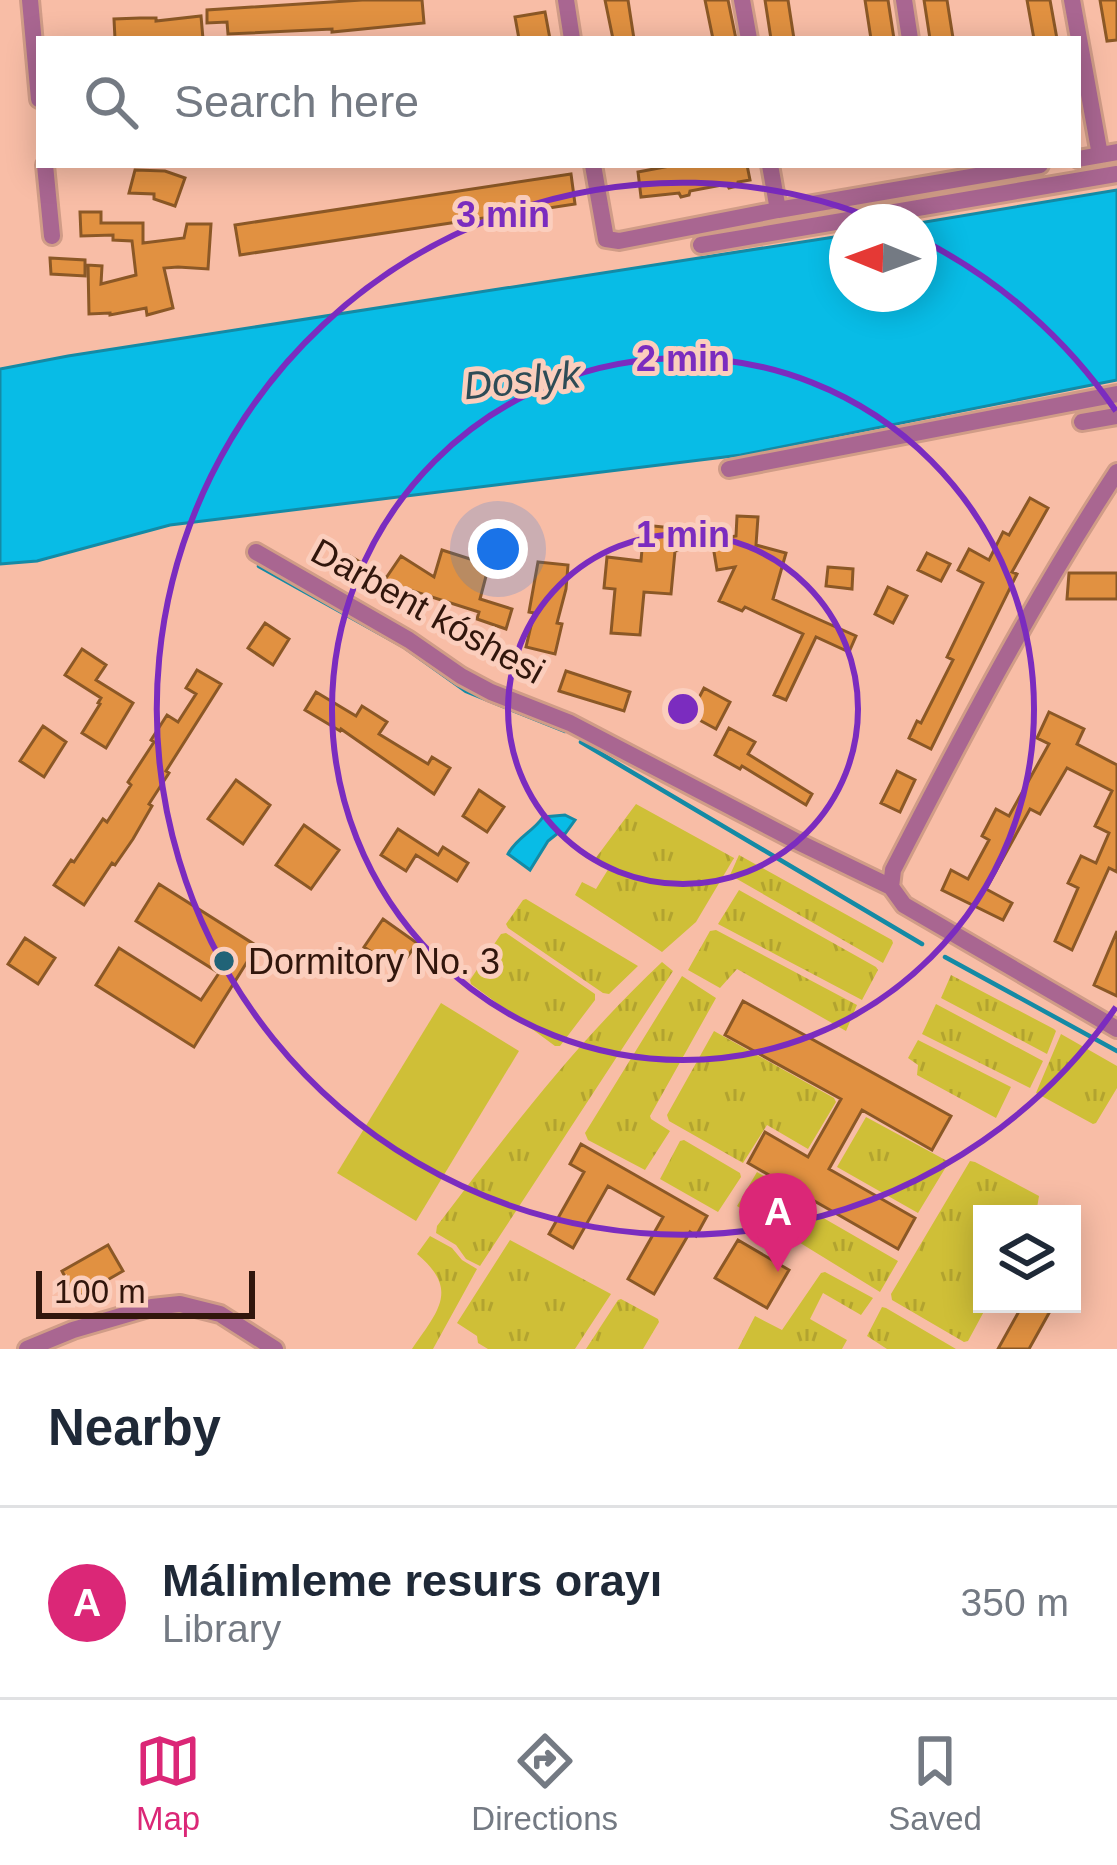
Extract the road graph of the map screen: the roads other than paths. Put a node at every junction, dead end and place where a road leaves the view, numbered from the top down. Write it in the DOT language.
graph roads {
  1 [pos="30,0"];
  2 [pos="566,0"];
  3 [pos="742,0"];
  4 [pos="904,0"];
  5 [pos="1072,0"];
  6 [pos="572,36"];
  7 [pos="748,36"];
  8 [pos="910,36"];
  9 [pos="1081,36"];
  10 [pos="1081,37"];
  11 [pos="36,66"];
  12 [pos="1109,154"];
  13 [pos="45,168"];
  14 [pos="593,168"];
  15 [pos="771,168"];
  16 [pos="1004,168"];
  17 [pos="931,174"];
  18 [pos="1117,174"];
  19 [pos="778,210"];
  20 [pos="52,236"];
  21 [pos="701,245"];
  22 [pos="1117,394"];
  23 [pos="1117,416"];
  24 [pos="1082,422"];
  25 [pos="729,469"];
  26 [pos="1117,472"];
  27 [pos="256,552"];
  28 [pos="891,886"];
  29 [pos="1117,1029"];
  30 [pos="27,1349"];
  31 [pos="275,1349"];
  1 -- 11 [label="street"];
  2 -- 6 [label="street"];
  3 -- 7 [label="street"];
  4 -- 8 [label="street"];
  5 -- 9 [label="street"];
  10 -- 12 [label="street"];
  13 -- 20 [label="street"];
  14 -- 19 [label="street"];
  15 -- 19 [label="street"];
  16 -- 17 [label="street"];
  17 -- 19 [label="street"];
  18 -- 21 [label="street"];
  22 -- 25 [label="street"];
  23 -- 24 [label="street"];
  26 -- 28 [label="street"];
  27 -- 28 [label="street, Darbent kóshesi"];
  28 -- 29 [label="street, Darbent kóshesi"];
  30 -- 31 [label="street"];
}
